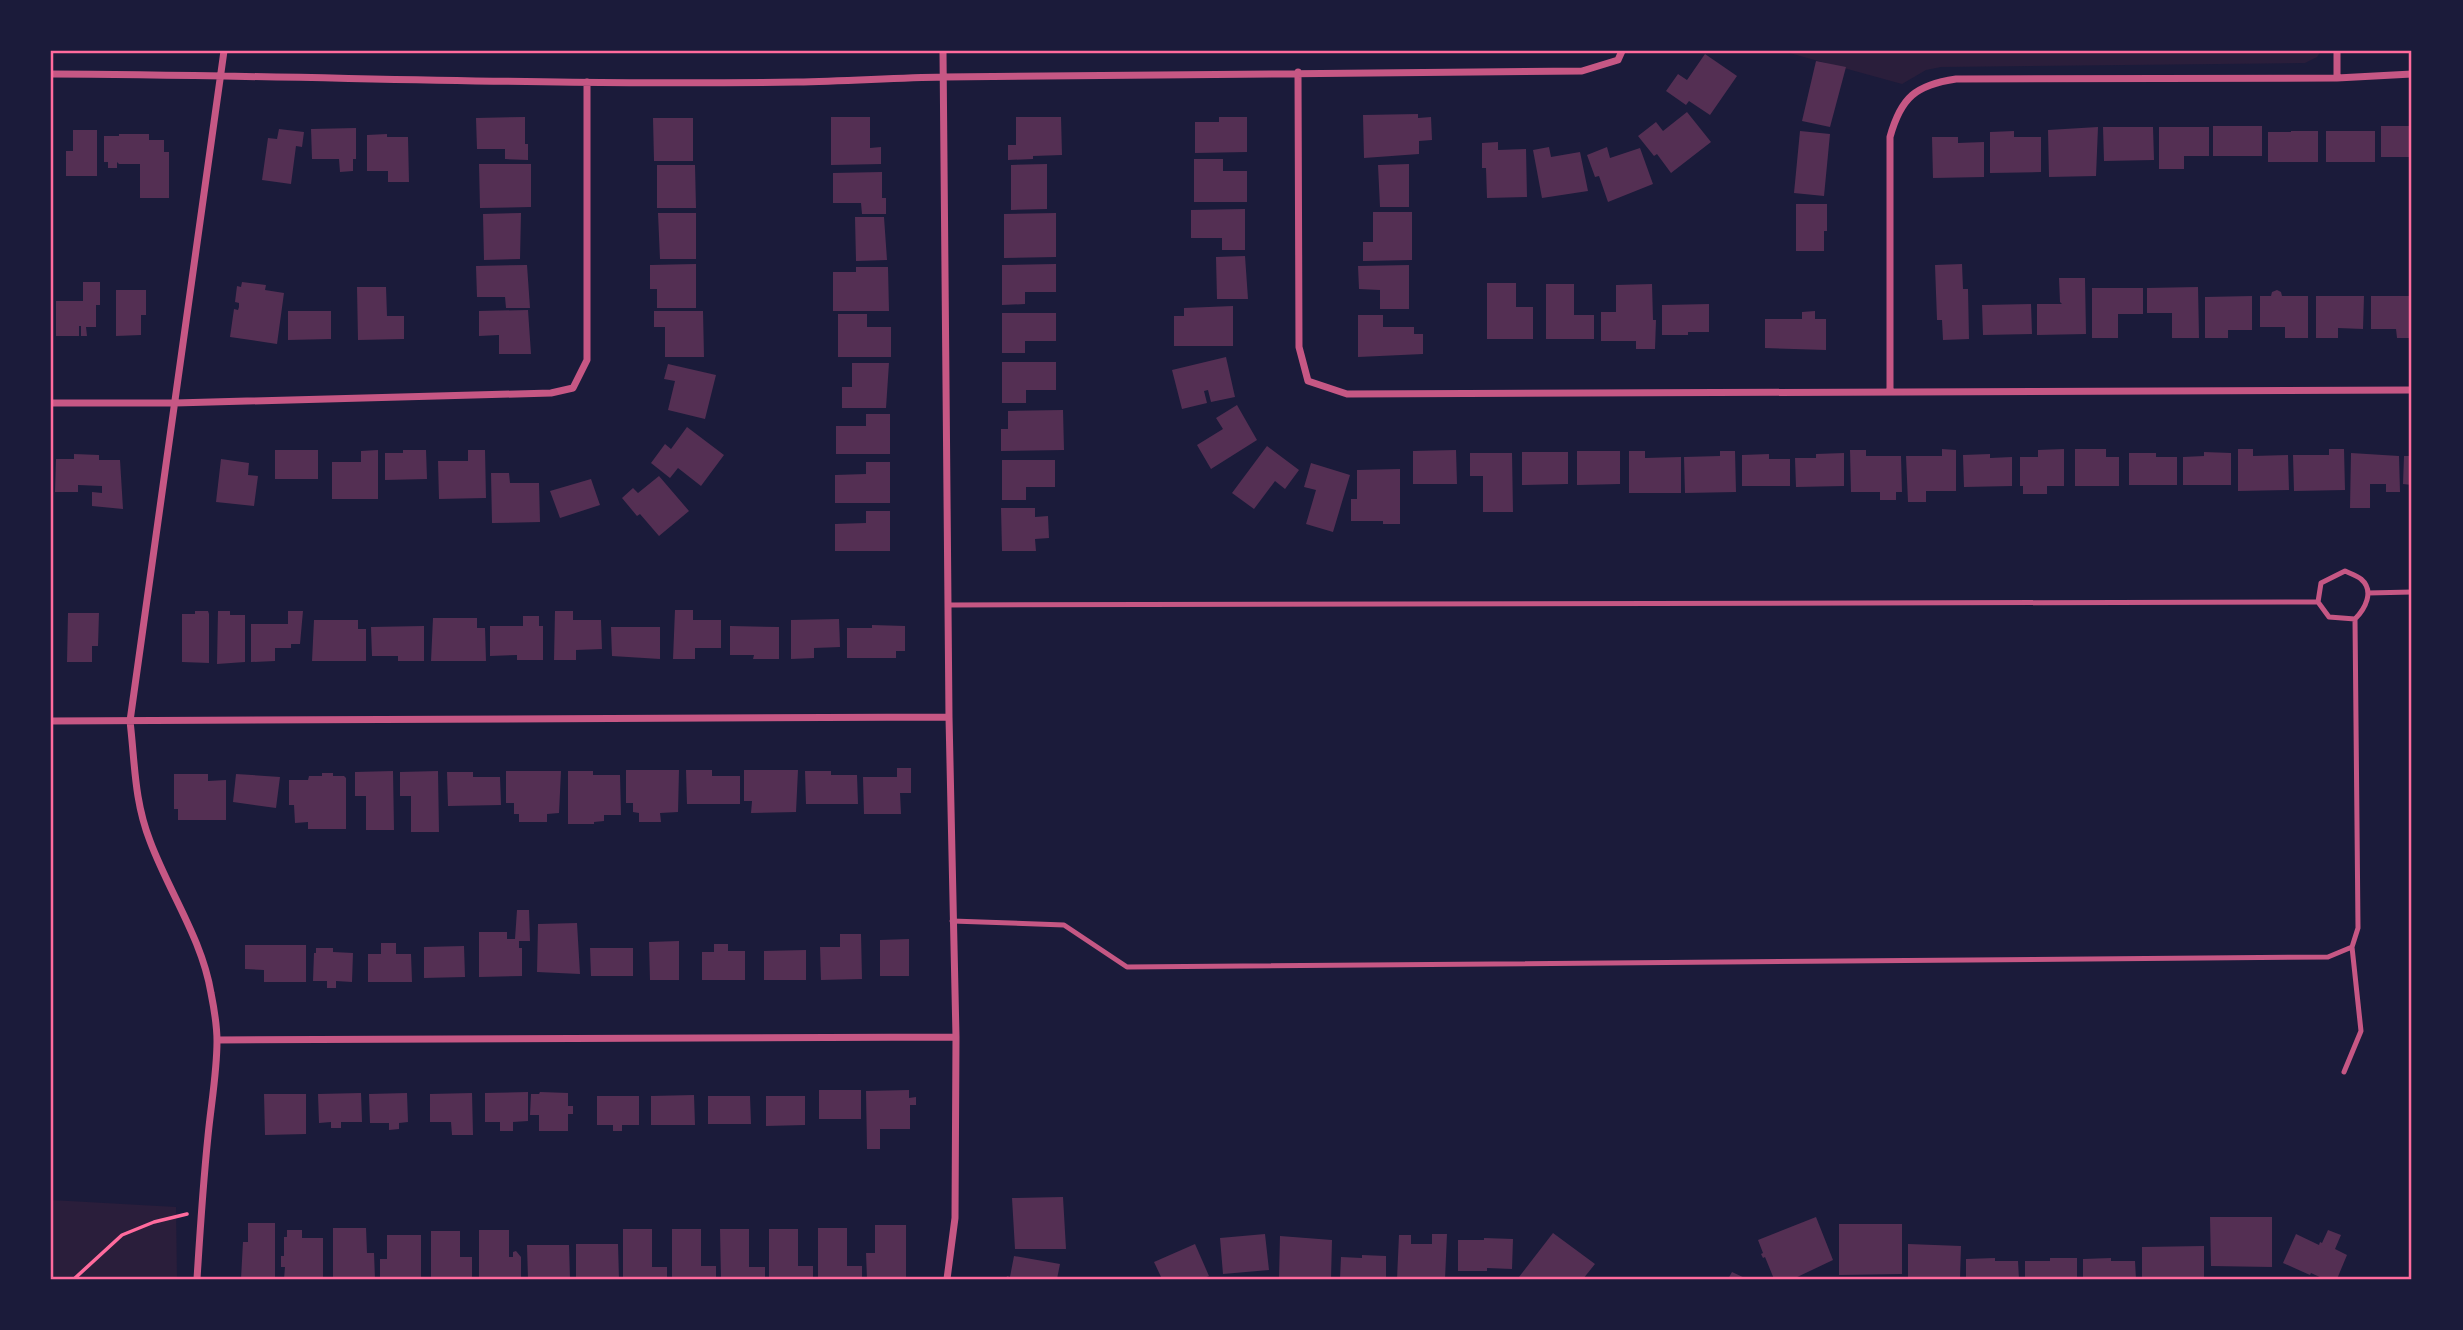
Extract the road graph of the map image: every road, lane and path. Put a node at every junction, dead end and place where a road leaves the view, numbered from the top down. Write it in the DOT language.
graph roads {
  1 [pos="224,51"];
  2 [pos="943,51"];
  3 [pos="1622,51"];
  4 [pos="2337,51"];
  5 [pos="1298,72"];
  6 [pos="51,74"];
  7 [pos="2412,74"];
  8 [pos="221,75"];
  9 [pos="943,77"];
  10 [pos="2337,78"];
  11 [pos="587,82"];
  12 [pos="2412,390"];
  13 [pos="1890,392"];
  14 [pos="51,402"];
  15 [pos="175,403"];
  16 [pos="2412,592"];
  17 [pos="2368,593"];
  18 [pos="2318,602"];
  19 [pos="949,605"];
  20 [pos="2355,619"];
  21 [pos="948,717"];
  22 [pos="51,721"];
  23 [pos="130,721"];
  24 [pos="953,921"];
  25 [pos="2352,947"];
  26 [pos="956,1037"];
  27 [pos="217,1040"];
  28 [pos="2344,1072"];
  29 [pos="201,1211"];
  30 [pos="74,1279"];
  31 [pos="197,1279"];
  32 [pos="947,1279"];
  1 -- 8 [label="street"];
  2 -- 9 [label="street"];
  3 -- 5 [label="street"];
  4 -- 10 [label="street"];
  5 -- 9 [label="street"];
  5 -- 13 [label="street"];
  6 -- 8 [label="street"];
  7 -- 10 [label="street"];
  8 -- 11 [label="street"];
  8 -- 15 [label="street"];
  9 -- 11 [label="street"];
  9 -- 19 [label="street"];
  10 -- 13 [label="street"];
  11 -- 15 [label="street"];
  12 -- 13 [label="street"];
  14 -- 15 [label="street"];
  15 -- 23 [label="street"];
  16 -- 17 [label="lane"];
  17 -- 18 [label="lane"];
  17 -- 20 [label="lane"];
  18 -- 19 [label="lane"];
  18 -- 20 [label="lane"];
  19 -- 21 [label="street"];
  20 -- 25 [label="lane"];
  21 -- 23 [label="street"];
  21 -- 24 [label="street"];
  22 -- 23 [label="street"];
  23 -- 27 [label="street"];
  24 -- 25 [label="lane"];
  24 -- 26 [label="street"];
  25 -- 28 [label="lane"];
  26 -- 27 [label="street"];
  26 -- 32 [label="street"];
  27 -- 29 [label="street"];
  29 -- 30 [label="path"];
  29 -- 31 [label="street"];
}
